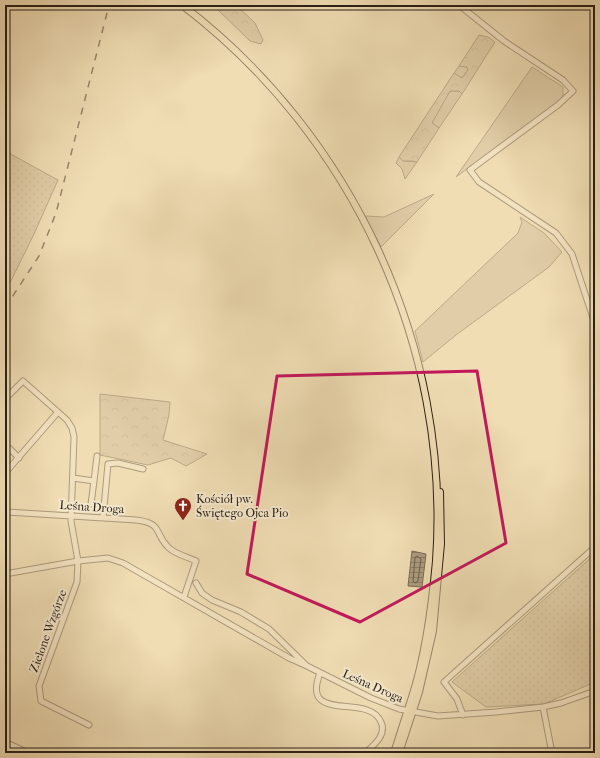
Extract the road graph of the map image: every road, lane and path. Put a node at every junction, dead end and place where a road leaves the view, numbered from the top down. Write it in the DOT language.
graph roads {
  1 [pos="182,5"];
  2 [pos="459,5"];
  3 [pos="595,324"];
  4 [pos="5,400"];
  5 [pos="58,412"];
  6 [pos="5,444"];
  7 [pos="97,456"];
  8 [pos="19,458"];
  9 [pos="143,469"];
  10 [pos="5,473"];
  11 [pos="73,478"];
  12 [pos="94,481"];
  13 [pos="91,504"];
  14 [pos="5,510"];
  15 [pos="71,516"];
  16 [pos="103,518"];
  17 [pos="595,547"];
  18 [pos="78,561"];
  19 [pos="5,574"];
  20 [pos="196,583"];
  21 [pos="184,597"];
  22 [pos="307,666"];
  23 [pos="320,673"];
  24 [pos="595,691"];
  25 [pos="543,708"];
  26 [pos="410,712"];
  27 [pos="463,715"];
  28 [pos="89,725"];
  29 [pos="5,742"];
  30 [pos="28,753"];
  31 [pos="366,753"];
  32 [pos="394,753"];
  33 [pos="399,753"];
  34 [pos="552,753"];
  1 -- 26 [label="main road"];
  2 -- 3 [label="street"];
  4 -- 5 [label="street"];
  5 -- 8 [label="street"];
  5 -- 11 [label="street"];
  6 -- 8 [label="street"];
  7 -- 12 [label="street"];
  8 -- 10 [label="street"];
  9 -- 16 [label="street"];
  11 -- 12 [label="street"];
  11 -- 15 [label="street"];
  12 -- 13 [label="street"];
  14 -- 15 [label="street, Leśna Droga"];
  15 -- 16 [label="street, Leśna Droga"];
  15 -- 18 [label="street"];
  16 -- 21 [label="street, Leśna Droga"];
  17 -- 27 [label="street"];
  18 -- 19 [label="street"];
  18 -- 21 [label="street"];
  18 -- 28 [label="street, Zielone Wzgórze"];
  20 -- 22 [label="street, Leśna Droga"];
  21 -- 22 [label="street"];
  22 -- 23 [label="street, Leśna Droga"];
  23 -- 26 [label="street, Leśna Droga"];
  23 -- 31 [label="street"];
  24 -- 25 [label="street, Leśna Droga"];
  25 -- 27 [label="street, Leśna Droga"];
  25 -- 34 [label="street"];
  26 -- 27 [label="street, Leśna Droga"];
  26 -- 32 [label="main road"];
  26 -- 33 [label="main road"];
  29 -- 30 [label="street"];
}
